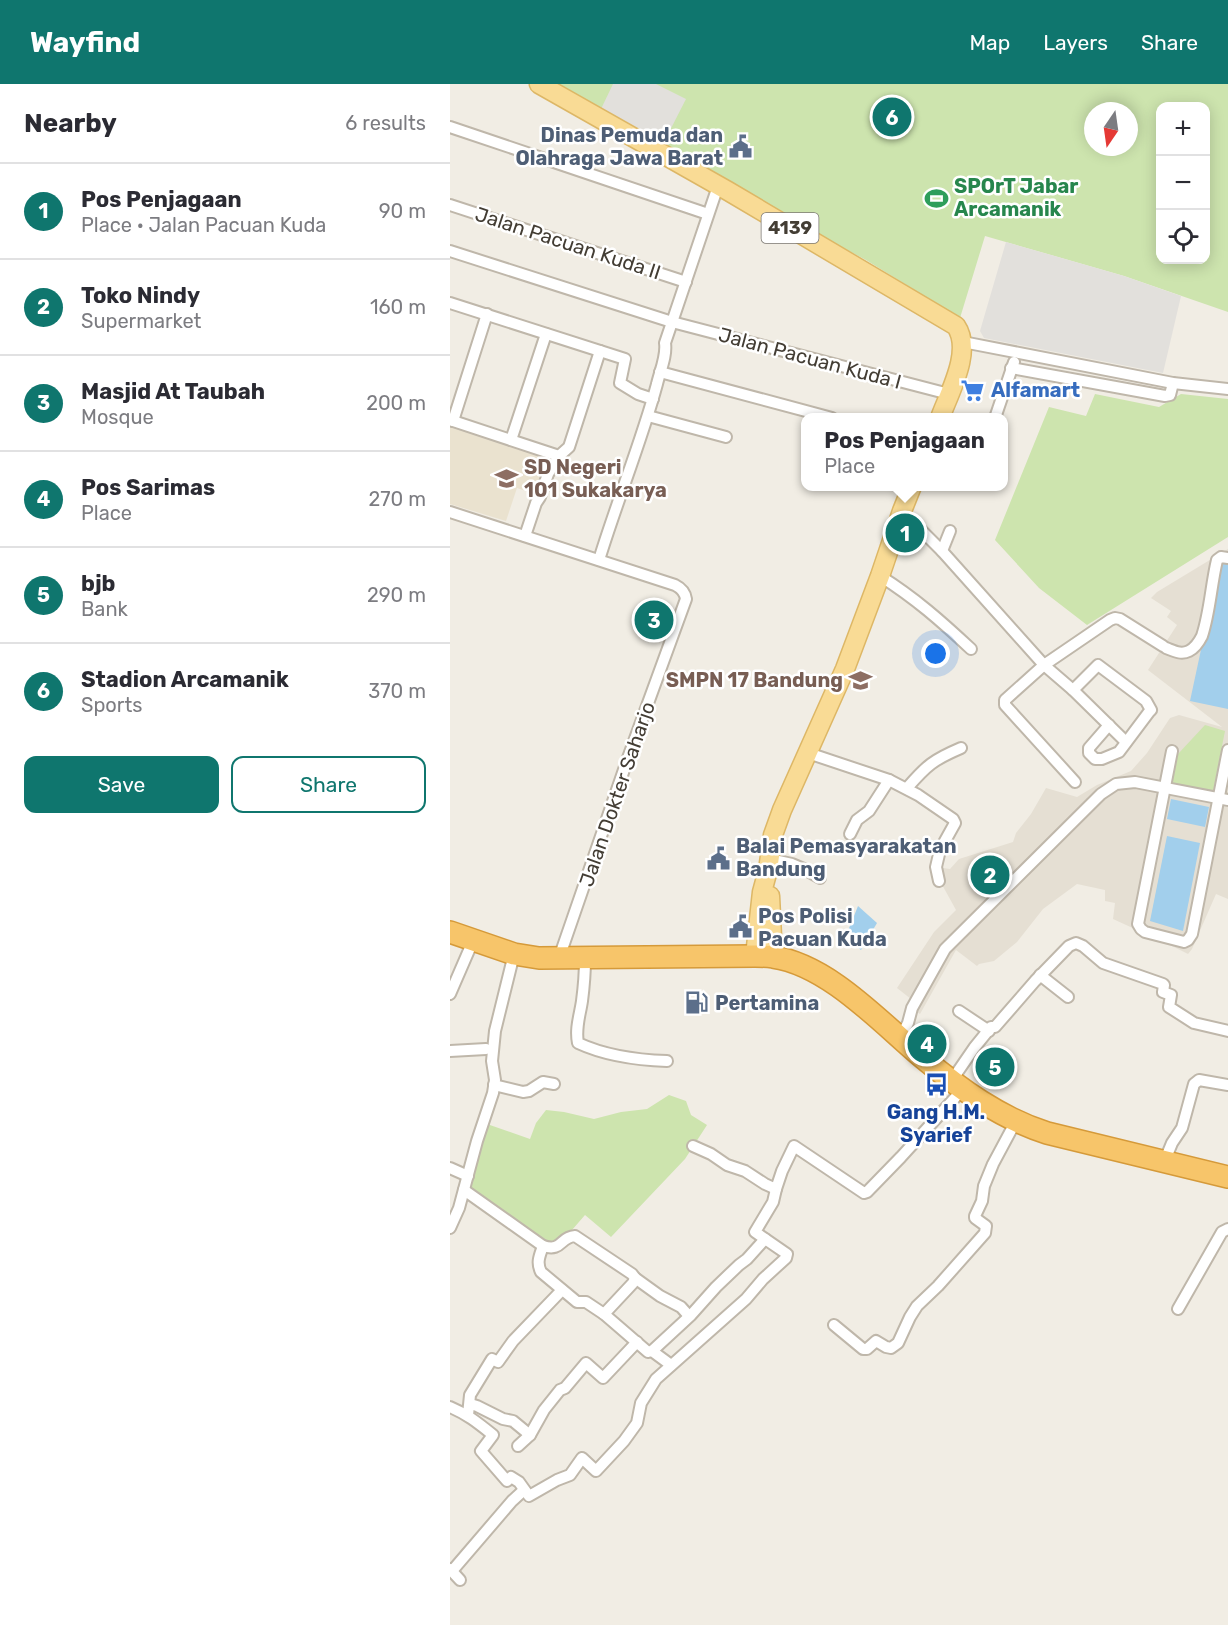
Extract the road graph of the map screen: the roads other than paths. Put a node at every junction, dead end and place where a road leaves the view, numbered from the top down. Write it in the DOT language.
graph roads {
  1 [pos="538,84"];
  2 [pos="450,127"];
  3 [pos="718,186"];
  4 [pos="450,205"];
  5 [pos="708,214"];
  6 [pos="450,250"];
  7 [pos="686,282"];
  8 [pos="450,303"];
  9 [pos="487,314"];
  10 [pos="672,322"];
  11 [pos="546,334"];
  12 [pos="963,342"];
  13 [pos="600,351"];
  14 [pos="1017,353"];
  15 [pos="1011,368"];
  16 [pos="660,372"];
  17 [pos="1173,383"];
  18 [pos="1228,389"];
  19 [pos="949,394"];
  20 [pos="653,399"];
  21 [pos="817,413"];
  22 [pos="942,413"];
  23 [pos="995,413"];
  24 [pos="648,416"];
  25 [pos="451,420"];
  26 [pos="726,437"];
  27 [pos="511,440"];
  28 [pos="559,456"];
  29 [pos="910,491"];
  30 [pos="902,511"];
  31 [pos="450,512"];
  32 [pos="950,531"];
  33 [pos="525,536"];
  34 [pos="942,551"];
  35 [pos="1228,558"];
  36 [pos="599,560"];
  37 [pos="880,576"];
  38 [pos="971,649"];
  39 [pos="1044,664"];
  40 [pos="1073,690"];
  41 [pos="1109,725"];
  42 [pos="1126,742"];
  43 [pos="961,748"];
  44 [pos="1228,750"];
  45 [pos="1172,751"];
  46 [pos="808,753"];
  47 [pos="889,780"];
  48 [pos="1075,782"];
  49 [pos="1165,787"];
  50 [pos="907,788"];
  51 [pos="1223,800"];
  52 [pos="850,834"];
  53 [pos="769,865"];
  54 [pos="820,878"];
  55 [pos="939,881"];
  56 [pos="964,931"];
  57 [pos="457,938"];
  58 [pos="514,954"];
  59 [pos="764,956"];
  60 [pos="559,958"];
  61 [pos="585,958"];
  62 [pos="1040,975"];
  63 [pos="450,994"];
  64 [pos="1068,997"];
  65 [pos="958,1011"];
  66 [pos="1228,1030"];
  67 [pos="904,1031"];
  68 [pos="988,1031"];
  69 [pos="486,1049"];
  70 [pos="450,1051"];
  71 [pos="667,1061"];
  72 [pos="554,1084"];
  73 [pos="494,1085"];
  74 [pos="957,1085"];
  75 [pos="1228,1085"];
  76 [pos="1016,1121"];
  77 [pos="693,1146"];
  78 [pos="1165,1160"];
  79 [pos="450,1168"];
  80 [pos="468,1176"];
  81 [pos="1228,1176"];
  82 [pos="776,1189"];
  83 [pos="464,1190"];
  84 [pos="455,1208"];
  85 [pos="450,1228"];
  86 [pos="1228,1229"];
  87 [pos="765,1239"];
  88 [pos="543,1246"];
  89 [pos="635,1278"];
  90 [pos="562,1290"];
  91 [pos="1178,1309"];
  92 [pos="604,1314"];
  93 [pos="689,1316"];
  94 [pos="834,1325"];
  95 [pos="637,1342"];
  96 [pos="652,1351"];
  97 [pos="671,1365"];
  98 [pos="450,1407"];
  99 [pos="469,1409"];
  100 [pos="530,1435"];
  101 [pos="518,1446"];
  102 [pos="524,1490"];
  103 [pos="451,1570"];
  104 [pos="460,1580"];
  1 -- 3 [label="main road, 4139"];
  2 -- 5 [label="street"];
  3 -- 5 [label="street, Jalan Pacuan Kuda II"];
  3 -- 12 [label="main road, 4139"];
  4 -- 7 [label="street, Jalan Pacuan Kuda II"];
  5 -- 7 [label="street, Jalan Pacuan Kuda II"];
  6 -- 10 [label="street, Jalan Pacuan Kuda I"];
  7 -- 10 [label="street, Jalan Pacuan Kuda II"];
  8 -- 9 [label="street"];
  9 -- 11 [label="street"];
  9 -- 25 [label="street"];
  10 -- 16 [label="street"];
  10 -- 19 [label="street, Jalan Pacuan Kuda I"];
  11 -- 13 [label="street"];
  11 -- 27 [label="street"];
  12 -- 14 [label="street"];
  12 -- 19 [label="main road"];
  13 -- 20 [label="street"];
  13 -- 28 [label="street"];
  14 -- 15 [label="street"];
  14 -- 17 [label="street"];
  15 -- 17 [label="street"];
  15 -- 23 [label="street"];
  16 -- 20 [label="street"];
  16 -- 21 [label="street"];
  17 -- 18 [label="street"];
  19 -- 22 [label="main road"];
  20 -- 24 [label="street"];
  24 -- 26 [label="street"];
  24 -- 36 [label="street"];
  25 -- 27 [label="street"];
  27 -- 28 [label="street"];
  28 -- 33 [label="street"];
  29 -- 30 [label="main road"];
  30 -- 34 [label="street"];
  30 -- 37 [label="main road"];
  31 -- 33 [label="street, Jalan Dokter Saharjo"];
  32 -- 34 [label="street"];
  33 -- 36 [label="street, Jalan Dokter Saharjo"];
  34 -- 39 [label="street"];
  35 -- 39 [label="street"];
  36 -- 60 [label="street, Jalan Dokter Saharjo"];
  37 -- 38 [label="street"];
  37 -- 46 [label="main road"];
  39 -- 40 [label="street"];
  39 -- 48 [label="street"];
  40 -- 41 [label="street"];
  40 -- 42 [label="street"];
  41 -- 42 [label="street"];
  41 -- 42 [label="street"];
  43 -- 50 [label="street"];
  44 -- 51 [label="street"];
  45 -- 49 [label="street"];
  46 -- 47 [label="street"];
  46 -- 53 [label="main road"];
  47 -- 50 [label="street"];
  47 -- 52 [label="street"];
  49 -- 51 [label="street"];
  49 -- 51 [label="street"];
  49 -- 56 [label="street"];
  50 -- 55 [label="street"];
  53 -- 54 [label="street"];
  53 -- 59 [label="main road"];
  56 -- 67 [label="street"];
  56 -- 67 [label="street"];
  57 -- 58 [label="highway"];
  57 -- 63 [label="street"];
  58 -- 60 [label="highway"];
  58 -- 73 [label="street"];
  59 -- 61 [label="highway"];
  59 -- 67 [label="highway"];
  60 -- 61 [label="highway"];
  61 -- 71 [label="street"];
  62 -- 64 [label="street"];
  62 -- 66 [label="street"];
  62 -- 68 [label="street"];
  65 -- 68 [label="street"];
  67 -- 74 [label="highway"];
  68 -- 74 [label="street"];
  69 -- 70 [label="street"];
  72 -- 73 [label="street"];
  73 -- 80 [label="street"];
  74 -- 76 [label="highway"];
  74 -- 82 [label="street"];
  75 -- 78 [label="street"];
  76 -- 78 [label="highway"];
  76 -- 94 [label="street"];
  77 -- 82 [label="street"];
  78 -- 81 [label="highway"];
  79 -- 80 [label="street"];
  80 -- 83 [label="street"];
  82 -- 87 [label="street"];
  83 -- 84 [label="street"];
  83 -- 88 [label="street"];
  84 -- 85 [label="street"];
  86 -- 91 [label="street"];
  87 -- 93 [label="street"];
  87 -- 97 [label="street"];
  88 -- 89 [label="street"];
  88 -- 90 [label="street"];
  89 -- 92 [label="street"];
  89 -- 93 [label="street"];
  90 -- 92 [label="street"];
  90 -- 99 [label="street"];
  92 -- 95 [label="street"];
  93 -- 96 [label="street"];
  95 -- 96 [label="street"];
  95 -- 100 [label="street"];
  96 -- 97 [label="street"];
  97 -- 102 [label="street"];
  98 -- 99 [label="street"];
  99 -- 100 [label="street"];
  99 -- 102 [label="street"];
  100 -- 101 [label="street"];
  102 -- 103 [label="street"];
  103 -- 104 [label="street"];
}
